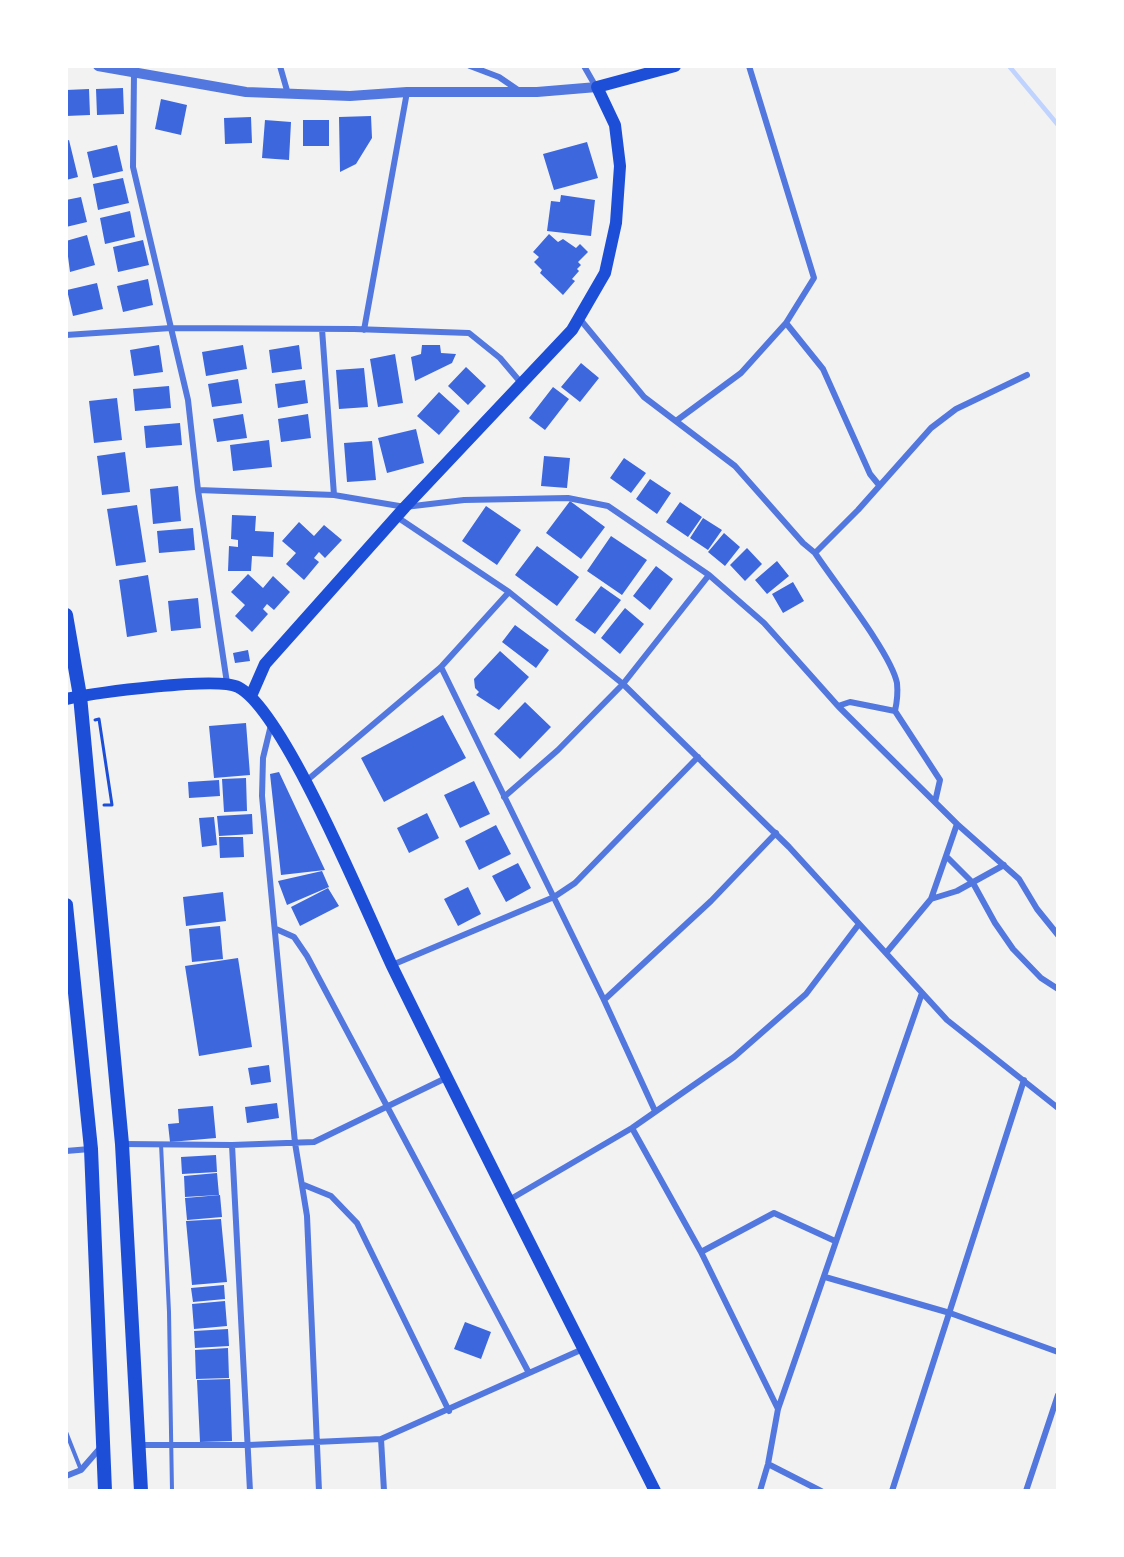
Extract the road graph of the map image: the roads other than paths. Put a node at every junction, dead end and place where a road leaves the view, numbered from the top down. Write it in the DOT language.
graph roads {
  1 [pos="98,66"];
  2 [pos="280,66"];
  3 [pos="470,66"];
  4 [pos="584,66"];
  5 [pos="675,66"];
  6 [pos="749,66"];
  7 [pos="127,70"];
  8 [pos="597,87"];
  9 [pos="407,92"];
  10 [pos="521,92"];
  11 [pos="288,94"];
  12 [pos="579,318"];
  13 [pos="786,323"];
  14 [pos="171,328"];
  15 [pos="322,328"];
  16 [pos="364,330"];
  17 [pos="66,335"];
  18 [pos="1027,375"];
  19 [pos="523,384"];
  20 [pos="676,421"];
  21 [pos="879,485"];
  22 [pos="198,490"];
  23 [pos="334,495"];
  24 [pos="401,512"];
  25 [pos="815,553"];
  26 [pos="709,575"];
  27 [pos="509,592"];
  28 [pos="66,615"];
  29 [pos="441,667"];
  30 [pos="227,683"];
  31 [pos="623,684"];
  32 [pos="250,696"];
  33 [pos="73,698"];
  34 [pos="838,706"];
  35 [pos="895,711"];
  36 [pos="272,722"];
  37 [pos="698,757"];
  38 [pos="305,782"];
  39 [pos="504,797"];
  40 [pos="935,802"];
  41 [pos="957,824"];
  42 [pos="776,833"];
  43 [pos="946,856"];
  44 [pos="1004,866"];
  45 [pos="973,883"];
  46 [pos="554,897"];
  47 [pos="931,899"];
  48 [pos="66,905"];
  49 [pos="859,924"];
  50 [pos="276,929"];
  51 [pos="1058,935"];
  52 [pos="886,953"];
  53 [pos="392,965"];
  54 [pos="1058,989"];
  55 [pos="922,993"];
  56 [pos="604,1000"];
  57 [pos="448,1077"];
  58 [pos="1024,1080"];
  59 [pos="386,1107"];
  60 [pos="1058,1108"];
  61 [pos="655,1111"];
  62 [pos="633,1128"];
  63 [pos="295,1143"];
  64 [pos="122,1144"];
  65 [pos="161,1144"];
  66 [pos="232,1145"];
  67 [pos="91,1149"];
  68 [pos="66,1152"];
  69 [pos="304,1185"];
  70 [pos="509,1200"];
  71 [pos="835,1240"];
  72 [pos="701,1252"];
  73 [pos="825,1277"];
  74 [pos="950,1313"];
  75 [pos="584,1348"];
  76 [pos="1058,1352"];
  77 [pos="529,1373"];
  78 [pos="1058,1395"];
  79 [pos="778,1409"];
  80 [pos="449,1411"];
  81 [pos="66,1432"];
  82 [pos="381,1439"];
  83 [pos="319,1442"];
  84 [pos="103,1444"];
  85 [pos="140,1445"];
  86 [pos="249,1445"];
  87 [pos="173,1447"];
  88 [pos="768,1464"];
  89 [pos="81,1470"];
  90 [pos="66,1476"];
  91 [pos="105,1491"];
  92 [pos="141,1491"];
  93 [pos="172,1491"];
  94 [pos="250,1491"];
  95 [pos="319,1491"];
  96 [pos="384,1491"];
  97 [pos="655,1491"];
  98 [pos="760,1491"];
  99 [pos="821,1491"];
  100 [pos="892,1491"];
  101 [pos="1026,1491"];
  1 -- 7 [label="street"];
  2 -- 11 [label="street"];
  3 -- 10 [label="street"];
  4 -- 8 [label="street"];
  5 -- 8 [label="main road"];
  6 -- 13 [label="street"];
  7 -- 11 [label="street"];
  7 -- 14 [label="street"];
  8 -- 10 [label="street"];
  8 -- 12 [label="main road"];
  9 -- 10 [label="street"];
  9 -- 11 [label="street"];
  9 -- 16 [label="street"];
  12 -- 19 [label="main road"];
  12 -- 20 [label="street"];
  13 -- 20 [label="street"];
  13 -- 21 [label="street"];
  14 -- 15 [label="street"];
  14 -- 17 [label="street"];
  14 -- 22 [label="street"];
  15 -- 16 [label="street"];
  15 -- 23 [label="street"];
  16 -- 19 [label="street"];
  18 -- 21 [label="street"];
  19 -- 24 [label="main road"];
  20 -- 25 [label="street"];
  21 -- 25 [label="street"];
  22 -- 23 [label="street"];
  22 -- 30 [label="street"];
  23 -- 24 [label="street"];
  24 -- 26 [label="street"];
  24 -- 27 [label="street"];
  24 -- 32 [label="main road"];
  25 -- 35 [label="street"];
  26 -- 31 [label="street"];
  26 -- 34 [label="street"];
  27 -- 29 [label="street"];
  27 -- 31 [label="street"];
  28 -- 33 [label="highway"];
  29 -- 38 [label="street"];
  29 -- 39 [label="street"];
  30 -- 32 [label="main road"];
  30 -- 33 [label="main road"];
  31 -- 37 [label="street"];
  31 -- 39 [label="street"];
  32 -- 36 [label="main road"];
  33 -- 64 [label="highway"];
  34 -- 35 [label="street"];
  34 -- 40 [label="street"];
  35 -- 40 [label="street"];
  36 -- 38 [label="main road"];
  36 -- 50 [label="street"];
  37 -- 42 [label="street"];
  37 -- 46 [label="street"];
  38 -- 53 [label="main road"];
  39 -- 46 [label="street"];
  40 -- 41 [label="street"];
  41 -- 43 [label="street"];
  41 -- 44 [label="street"];
  42 -- 49 [label="street"];
  42 -- 56 [label="street"];
  43 -- 45 [label="street"];
  43 -- 47 [label="street"];
  44 -- 45 [label="street"];
  44 -- 51 [label="street"];
  45 -- 47 [label="street"];
  45 -- 54 [label="street"];
  46 -- 53 [label="street"];
  46 -- 56 [label="street"];
  47 -- 52 [label="street"];
  48 -- 67 [label="highway"];
  49 -- 52 [label="street"];
  49 -- 61 [label="street"];
  50 -- 59 [label="street"];
  50 -- 63 [label="street"];
  52 -- 55 [label="street"];
  53 -- 57 [label="main road"];
  55 -- 58 [label="street"];
  55 -- 71 [label="street"];
  56 -- 61 [label="street"];
  57 -- 59 [label="street"];
  57 -- 70 [label="main road"];
  58 -- 60 [label="street"];
  58 -- 74 [label="street"];
  59 -- 63 [label="street"];
  59 -- 77 [label="street"];
  61 -- 62 [label="street"];
  62 -- 70 [label="street"];
  62 -- 72 [label="street"];
  63 -- 66 [label="street"];
  63 -- 69 [label="street"];
  64 -- 65 [label="street"];
  64 -- 85 [label="highway"];
  65 -- 66 [label="street"];
  65 -- 87 [label="lane"];
  66 -- 86 [label="street"];
  67 -- 68 [label="street"];
  67 -- 84 [label="highway"];
  69 -- 80 [label="street"];
  69 -- 83 [label="street"];
  70 -- 75 [label="main road"];
  71 -- 72 [label="street"];
  71 -- 73 [label="street"];
  72 -- 79 [label="street"];
  73 -- 74 [label="street"];
  73 -- 79 [label="street"];
  74 -- 76 [label="street"];
  74 -- 100 [label="street"];
  75 -- 77 [label="street"];
  75 -- 97 [label="main road"];
  77 -- 80 [label="street"];
  78 -- 101 [label="street"];
  79 -- 88 [label="street"];
  80 -- 82 [label="street"];
  81 -- 89 [label="lane"];
  82 -- 83 [label="street"];
  82 -- 96 [label="street"];
  83 -- 86 [label="street"];
  83 -- 95 [label="street"];
  84 -- 89 [label="street"];
  84 -- 91 [label="highway"];
  85 -- 87 [label="street"];
  85 -- 92 [label="highway"];
  86 -- 87 [label="street"];
  86 -- 94 [label="street"];
  87 -- 93 [label="lane"];
  88 -- 98 [label="street"];
  88 -- 99 [label="street"];
  89 -- 90 [label="street"];
}
